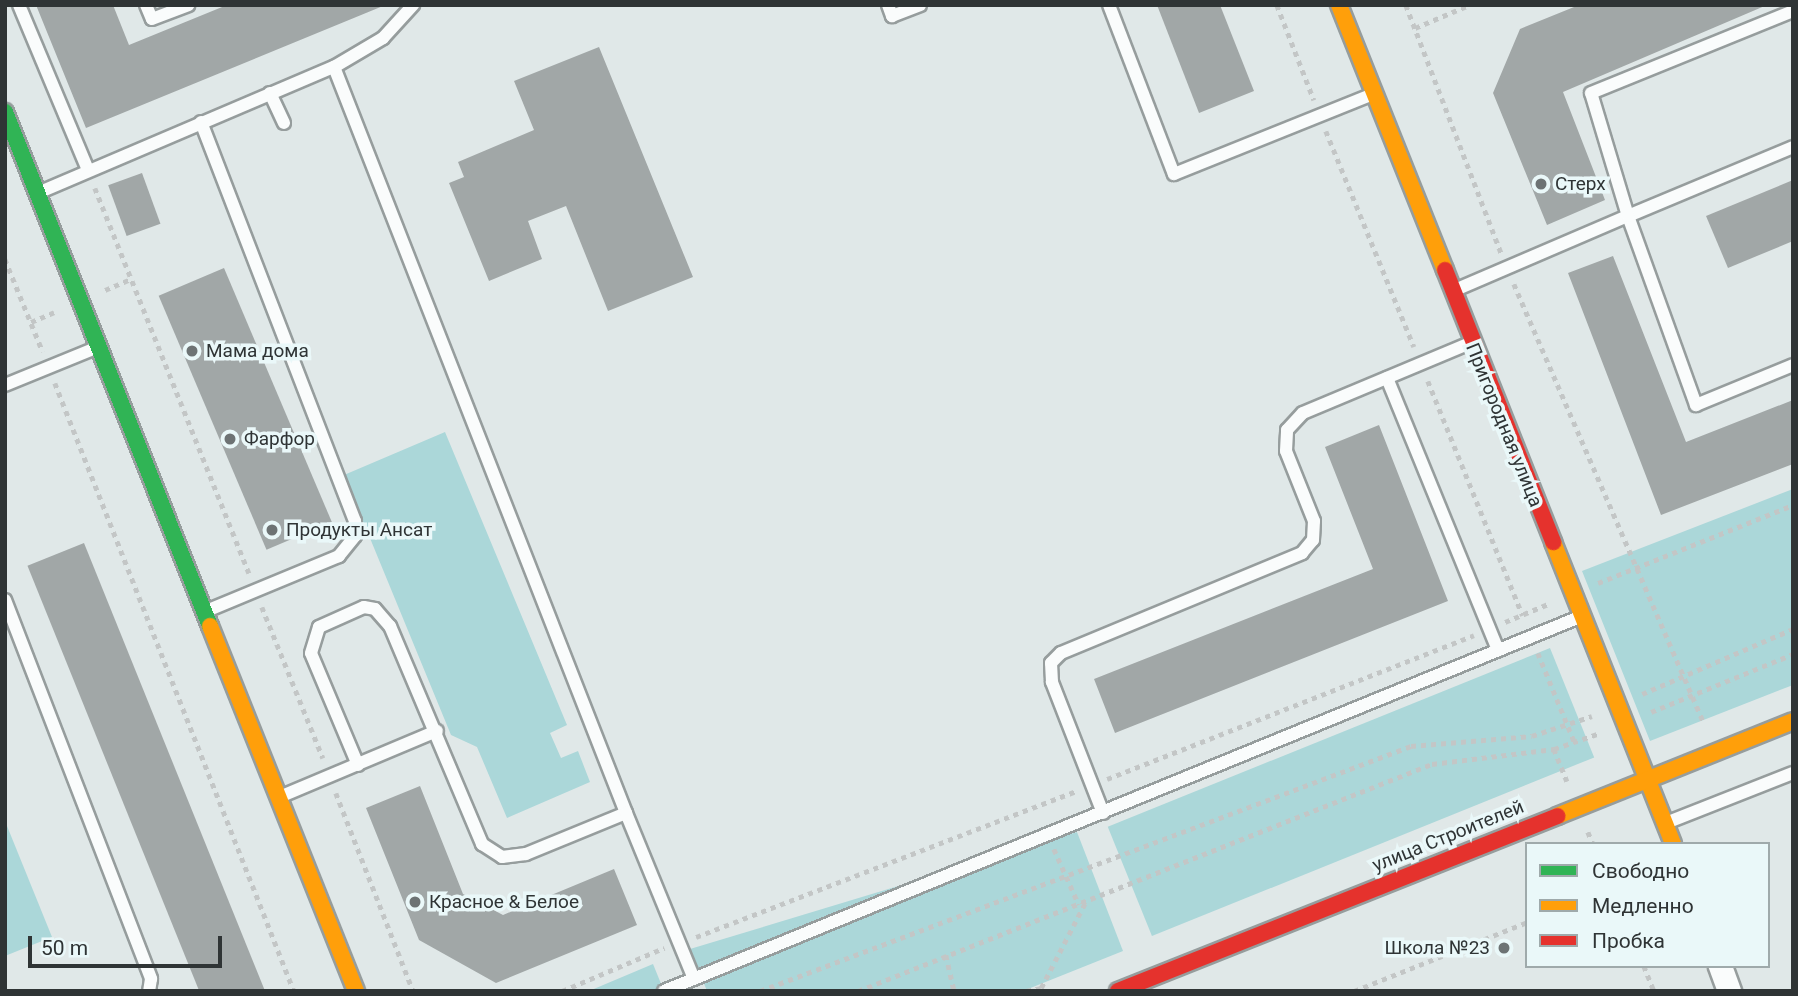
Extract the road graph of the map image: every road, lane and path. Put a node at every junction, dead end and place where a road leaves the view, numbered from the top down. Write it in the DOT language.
graph roads {
  1 [pos="19,5"];
  2 [pos="146,5"];
  3 [pos="188,5"];
  4 [pos="413,5"];
  5 [pos="888,5"];
  6 [pos="920,5"];
  7 [pos="1109,5"];
  8 [pos="1339,5"];
  9 [pos="1406,5"];
  10 [pos="1469,5"];
  11 [pos="1793,11"];
  12 [pos="1415,28"];
  13 [pos="334,67"];
  14 [pos="270,93"];
  15 [pos="1373,94"];
  16 [pos="5,112"];
  17 [pos="201,122"];
  18 [pos="284,123"];
  19 [pos="1793,147"];
  20 [pos="88,170"];
  21 [pos="37,193"];
  22 [pos="1628,216"];
  23 [pos="5,259"];
  24 [pos="1507,268"];
  25 [pos="131,279"];
  26 [pos="101,292"];
  27 [pos="1450,292"];
  28 [pos="65,307"];
  29 [pos="31,323"];
  30 [pos="1470,343"];
  31 [pos="98,347"];
  32 [pos="1793,365"];
  33 [pos="48,367"];
  34 [pos="1387,378"];
  35 [pos="5,385"];
  36 [pos="1793,505"];
  37 [pos="1636,566"];
  38 [pos="1573,593"];
  39 [pos="5,600"];
  40 [pos="206,611"];
  41 [pos="1582,616"];
  42 [pos="1489,629"];
  43 [pos="1793,629"];
  44 [pos="1498,650"];
  45 [pos="1793,654"];
  46 [pos="1684,676"];
  47 [pos="1692,695"];
  48 [pos="1619,704"];
  49 [pos="1793,720"];
  50 [pos="1626,722"];
  51 [pos="1704,724"];
  52 [pos="437,731"];
  53 [pos="358,765"];
  54 [pos="1793,773"];
  55 [pos="1648,778"];
  56 [pos="1092,785"];
  57 [pos="282,796"];
  58 [pos="1036,807"];
  59 [pos="626,813"];
  60 [pos="1104,813"];
  61 [pos="1665,823"];
  62 [pos="1048,835"];
  63 [pos="1672,842"];
  64 [pos="1066,877"];
  65 [pos="1085,903"];
  66 [pos="1079,905"];
  67 [pos="1525,923"];
  68 [pos="679,943"];
  69 [pos="946,955"];
  70 [pos="1645,968"];
  71 [pos="1721,968"];
  72 [pos="694,979"];
  73 [pos="1041,989"];
  74 [pos="149,991"];
  75 [pos="294,991"];
  76 [pos="356,991"];
  77 [pos="562,991"];
  78 [pos="664,991"];
  79 [pos="760,991"];
  80 [pos="858,991"];
  81 [pos="954,991"];
  82 [pos="1026,991"];
  83 [pos="1118,991"];
  84 [pos="1353,991"];
  85 [pos="1654,991"];
  86 [pos="1729,991"];
  1 -- 20 [label="lane"];
  2 -- 3 [label="lane"];
  4 -- 13 [label="lane"];
  5 -- 6 [label="lane"];
  7 -- 15 [label="lane"];
  8 -- 15 [label="street, Пригородная улица"];
  9 -- 12 [label="path"];
  10 -- 12 [label="path"];
  11 -- 22 [label="lane"];
  12 -- 24 [label="path"];
  13 -- 14 [label="lane"];
  13 -- 59 [label="lane"];
  14 -- 17 [label="lane"];
  14 -- 18 [label="lane"];
  15 -- 27 [label="street, Пригородная улица"];
  16 -- 21 [label="street"];
  17 -- 20 [label="lane"];
  17 -- 40 [label="lane"];
  19 -- 22 [label="lane"];
  20 -- 21 [label="lane"];
  21 -- 31 [label="street"];
  22 -- 24 [label="lane"];
  22 -- 32 [label="lane"];
  23 -- 29 [label="path"];
  24 -- 27 [label="lane"];
  24 -- 37 [label="path"];
  25 -- 26 [label="path"];
  27 -- 30 [label="street, Пригородная улица"];
  28 -- 29 [label="path"];
  29 -- 33 [label="path"];
  30 -- 34 [label="lane"];
  30 -- 38 [label="street, Пригородная улица"];
  31 -- 33 [label="lane"];
  31 -- 40 [label="street"];
  33 -- 35 [label="lane"];
  33 -- 75 [label="path"];
  34 -- 42 [label="lane"];
  34 -- 56 [label="lane"];
  36 -- 37 [label="path"];
  37 -- 38 [label="path"];
  37 -- 46 [label="path"];
  38 -- 41 [label="street, Пригородная улица"];
  38 -- 42 [label="path"];
  39 -- 74 [label="lane"];
  40 -- 57 [label="street"];
  41 -- 44 [label="lane"];
  41 -- 48 [label="street, Пригородная улица"];
  42 -- 44 [label="lane"];
  42 -- 56 [label="path"];
  43 -- 46 [label="path"];
  44 -- 60 [label="lane"];
  45 -- 47 [label="path"];
  46 -- 47 [label="path"];
  46 -- 48 [label="path"];
  47 -- 50 [label="path"];
  47 -- 51 [label="path"];
  48 -- 50 [label="street, Пригородная улица"];
  48 -- 64 [label="path"];
  49 -- 55 [label="street, улица Строителей"];
  50 -- 55 [label="street, Пригородная улица"];
  50 -- 65 [label="path"];
  52 -- 53 [label="lane"];
  52 -- 53 [label="lane"];
  52 -- 59 [label="lane"];
  53 -- 57 [label="lane"];
  54 -- 61 [label="lane"];
  55 -- 61 [label="street, Пригородная улица"];
  55 -- 83 [label="street, улица Строителей"];
  56 -- 58 [label="path"];
  56 -- 60 [label="lane"];
  57 -- 76 [label="street"];
  58 -- 62 [label="path"];
  58 -- 68 [label="path"];
  59 -- 68 [label="lane"];
  60 -- 62 [label="lane"];
  61 -- 63 [label="street, Пригородная улица"];
  62 -- 64 [label="path"];
  62 -- 72 [label="lane"];
  64 -- 66 [label="path"];
  64 -- 79 [label="path"];
  65 -- 66 [label="path"];
  65 -- 73 [label="path"];
  66 -- 69 [label="path"];
  67 -- 84 [label="path"];
  68 -- 72 [label="lane"];
  68 -- 77 [label="path"];
  69 -- 80 [label="path"];
  69 -- 81 [label="path"];
  70 -- 85 [label="path"];
  71 -- 86 [label="street"];
  72 -- 78 [label="lane"];
  73 -- 82 [label="path"];
}
